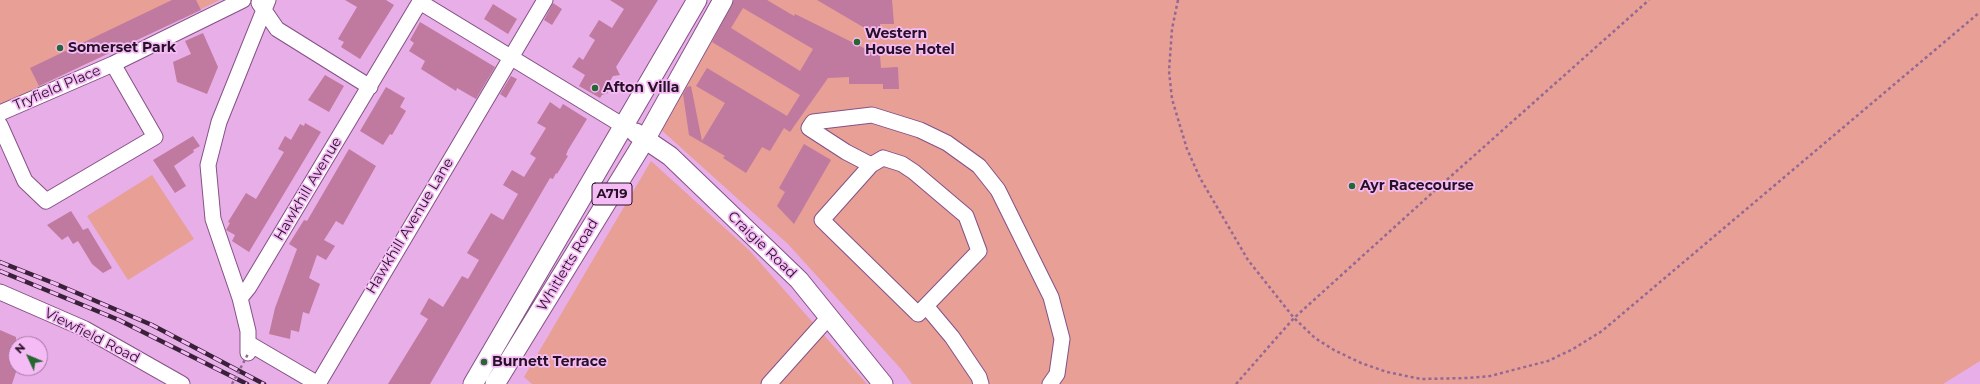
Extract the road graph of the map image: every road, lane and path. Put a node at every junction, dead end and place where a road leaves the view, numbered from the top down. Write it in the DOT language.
graph roads {
  1 [pos="243,0"];
  2 [pos="544,0"];
  3 [pos="697,0"];
  4 [pos="723,0"];
  5 [pos="1178,0"];
  6 [pos="1649,0"];
  7 [pos="421,1"];
  8 [pos="263,3"];
  9 [pos="1980,12"];
  10 [pos="511,57"];
  11 [pos="113,64"];
  12 [pos="370,87"];
  13 [pos="0,113"];
  14 [pos="0,125"];
  15 [pos="622,125"];
  16 [pos="646,138"];
  17 [pos="871,164"];
  18 [pos="0,292"];
  19 [pos="240,298"];
  20 [pos="926,306"];
  21 [pos="829,317"];
  22 [pos="1294,318"];
  23 [pos="248,349"];
  24 [pos="483,366"];
  25 [pos="497,381"];
  26 [pos="182,384"];
  27 [pos="232,384"];
  28 [pos="473,384"];
  29 [pos="769,384"];
  30 [pos="884,384"];
  31 [pos="981,384"];
  32 [pos="1050,384"];
  33 [pos="1236,384"];
  1 -- 11 [label="street, Tryfield Place"];
  2 -- 10 [label="street, Hawkhill Avenue Lane"];
  3 -- 15 [label="main road, Whitletts Road / A719"];
  4 -- 16 [label="main road, Whitletts Road / A719"];
  5 -- 22 [label="path"];
  6 -- 22 [label="path"];
  7 -- 10 [label="street"];
  7 -- 12 [label="street, Hawkhill Avenue"];
  8 -- 12 [label="street"];
  8 -- 19 [label="street"];
  9 -- 22 [label="path"];
  10 -- 15 [label="street"];
  10 -- 23 [label="street, Hawkhill Avenue Lane"];
  11 -- 13 [label="street, Tryfield Place"];
  11 -- 14 [label="street"];
  12 -- 19 [label="street, Hawkhill Avenue"];
  15 -- 16 [label="main road, Craigie Road"];
  15 -- 24 [label="main road, Whitletts Road / A719"];
  16 -- 21 [label="main road, Craigie Road"];
  16 -- 25 [label="main road, Whitletts Road / A719"];
  17 -- 20 [label="street"];
  17 -- 20 [label="street"];
  17 -- 32 [label="street"];
  18 -- 26 [label="street, Viewfield Road"];
  19 -- 23 [label="street"];
  20 -- 31 [label="street"];
  21 -- 29 [label="street"];
  21 -- 30 [label="main road, Craigie Road"];
  22 -- 33 [label="path"];
  23 -- 27 [label="path, bridge"];
  24 -- 25 [label="street"];
  24 -- 28 [label="main road, Whitletts Road / A719"];
}
